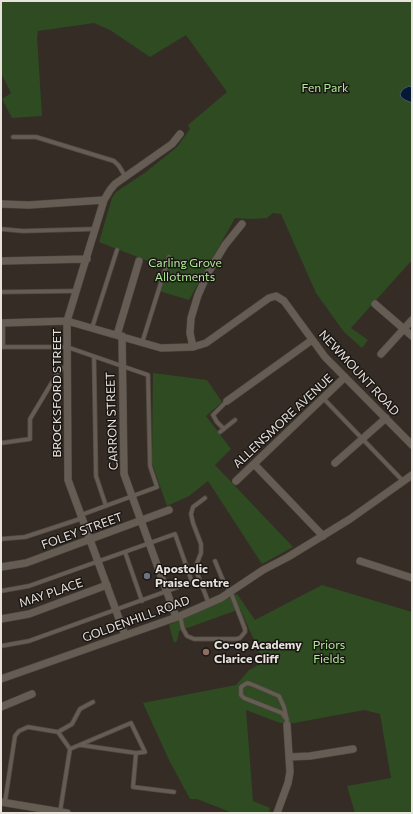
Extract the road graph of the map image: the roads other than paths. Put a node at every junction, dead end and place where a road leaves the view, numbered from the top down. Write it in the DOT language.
graph roads {
  1 [pos="180,134"];
  2 [pos="13,137"];
  3 [pos="126,177"];
  4 [pos="104,200"];
  5 [pos="1,204"];
  6 [pos="242,224"];
  7 [pos="1,229"];
  8 [pos="96,229"];
  9 [pos="117,250"];
  10 [pos="169,256"];
  11 [pos="87,259"];
  12 [pos="1,261"];
  13 [pos="139,261"];
  14 [pos="77,291"];
  15 [pos="1,292"];
  16 [pos="375,304"];
  17 [pos="412,320"];
  18 [pos="67,321"];
  19 [pos="2,323"];
  20 [pos="92,328"];
  21 [pos="404,330"];
  22 [pos="120,336"];
  23 [pos="412,336"];
  24 [pos="312,340"];
  25 [pos="142,343"];
  26 [pos="193,346"];
  27 [pos="2,347"];
  28 [pos="67,347"];
  29 [pos="381,354"];
  30 [pos="94,357"];
  31 [pos="121,366"];
  32 [pos="68,368"];
  33 [pos="345,377"];
  34 [pos="323,398"];
  35 [pos="227,401"];
  36 [pos="386,418"];
  37 [pos="235,420"];
  38 [pos="362,440"];
  39 [pos="1,443"];
  40 [pos="412,445"];
  41 [pos="335,463"];
  42 [pos="254,464"];
  43 [pos="412,475"];
  44 [pos="236,481"];
  45 [pos="403,482"];
  46 [pos="132,497"];
  47 [pos="205,498"];
  48 [pos="106,506"];
  49 [pos="169,510"];
  50 [pos="82,516"];
  51 [pos="141,521"];
  52 [pos="323,536"];
  53 [pos="91,539"];
  54 [pos="1,540"];
  55 [pos="149,543"];
  56 [pos="125,552"];
  57 [pos="215,561"];
  58 [pos="360,561"];
  59 [pos="98,562"];
  60 [pos="1,567"];
  61 [pos="412,578"];
  62 [pos="107,585"];
  63 [pos="1,591"];
  64 [pos="167,591"];
  65 [pos="231,593"];
  66 [pos="142,601"];
  67 [pos="209,604"];
  68 [pos="116,610"];
  69 [pos="178,616"];
  70 [pos="1,619"];
  71 [pos="125,635"];
  72 [pos="1,646"];
  73 [pos="1,680"];
  74 [pos="32,694"];
  75 [pos="93,702"];
  76 [pos="1,707"];
  77 [pos="287,722"];
  78 [pos="58,732"];
  79 [pos="80,745"];
  80 [pos="70,749"];
  81 [pos="353,749"];
  82 [pos="136,753"];
  83 [pos="289,758"];
  84 [pos="174,792"];
  85 [pos="3,802"];
  86 [pos="40,811"];
  87 [pos="64,812"];
  88 [pos="276,813"];
  1 -- 3 [label="street, BROCKSFORD STREET"];
  2 -- 3 [label="lane"];
  3 -- 4 [label="street, BROCKSFORD STREET"];
  4 -- 5 [label="street"];
  4 -- 8 [label="street, BROCKSFORD STREET"];
  6 -- 26 [label="street"];
  7 -- 8 [label="lane"];
  8 -- 11 [label="street, BROCKSFORD STREET"];
  9 -- 20 [label="lane"];
  10 -- 25 [label="lane"];
  11 -- 12 [label="street"];
  11 -- 14 [label="street, BROCKSFORD STREET"];
  13 -- 22 [label="street, CARRON STREET"];
  14 -- 15 [label="lane"];
  14 -- 18 [label="street, BROCKSFORD STREET"];
  16 -- 21 [label="street"];
  17 -- 21 [label="street"];
  18 -- 19 [label="street"];
  18 -- 20 [label="street"];
  18 -- 28 [label="street, BROCKSFORD STREET"];
  19 -- 27 [label="lane"];
  20 -- 22 [label="street"];
  21 -- 23 [label="street"];
  21 -- 29 [label="street"];
  22 -- 25 [label="street"];
  22 -- 31 [label="street, CARRON STREET"];
  24 -- 26 [label="street, NEWMOUNT ROAD"];
  24 -- 33 [label="street, NEWMOUNT ROAD"];
  24 -- 35 [label="street"];
  25 -- 26 [label="street"];
  27 -- 28 [label="lane"];
  28 -- 30 [label="lane"];
  28 -- 32 [label="street, BROCKSFORD STREET"];
  30 -- 31 [label="lane"];
  30 -- 48 [label="lane"];
  31 -- 46 [label="street, CARRON STREET"];
  31 -- 46 [label="lane"];
  32 -- 39 [label="lane"];
  32 -- 50 [label="street, BROCKSFORD STREET"];
  33 -- 34 [label="street, ALLENSMORE AVENUE"];
  33 -- 36 [label="street, NEWMOUNT ROAD"];
  34 -- 38 [label="lane"];
  34 -- 42 [label="street, ALLENSMORE AVENUE"];
  35 -- 37 [label="lane"];
  36 -- 38 [label="street"];
  36 -- 40 [label="street, NEWMOUNT ROAD"];
  38 -- 41 [label="street"];
  38 -- 45 [label="lane"];
  42 -- 44 [label="street, ALLENSMORE AVENUE"];
  42 -- 52 [label="street"];
  43 -- 45 [label="street, GOLDENHILL ROAD"];
  45 -- 52 [label="street, GOLDENHILL ROAD"];
  46 -- 48 [label="lane"];
  46 -- 51 [label="street, CARRON STREET"];
  47 -- 67 [label="lane"];
  48 -- 50 [label="lane"];
  49 -- 51 [label="street, FOLEY STREET"];
  50 -- 53 [label="street, BROCKSFORD STREET"];
  50 -- 54 [label="lane"];
  51 -- 53 [label="street, FOLEY STREET"];
  51 -- 55 [label="street, CARRON STREET"];
  52 -- 65 [label="street, GOLDENHILL ROAD"];
  53 -- 59 [label="street, BROCKSFORD STREET"];
  53 -- 60 [label="street, FOLEY STREET"];
  55 -- 56 [label="lane"];
  55 -- 64 [label="street, CARRON STREET"];
  55 -- 64 [label="lane"];
  56 -- 59 [label="lane"];
  56 -- 66 [label="lane"];
  57 -- 65 [label="lane"];
  58 -- 61 [label="street"];
  59 -- 62 [label="street, BROCKSFORD STREET"];
  59 -- 63 [label="lane"];
  62 -- 68 [label="street, BROCKSFORD STREET"];
  62 -- 70 [label="street, MAY PLACE"];
  64 -- 66 [label="lane"];
  64 -- 69 [label="street, CARRON STREET"];
  65 -- 67 [label="street, GOLDENHILL ROAD"];
  65 -- 69 [label="lane"];
  66 -- 68 [label="lane"];
  67 -- 69 [label="street, GOLDENHILL ROAD"];
  68 -- 71 [label="street, BROCKSFORD STREET"];
  68 -- 72 [label="lane"];
  69 -- 71 [label="street, GOLDENHILL ROAD"];
  71 -- 73 [label="street, GOLDENHILL ROAD"];
  74 -- 76 [label="street"];
  75 -- 78 [label="lane"];
  77 -- 77 [label="lane"];
  77 -- 83 [label="street"];
  78 -- 80 [label="lane"];
  78 -- 85 [label="lane"];
  79 -- 80 [label="lane"];
  79 -- 82 [label="lane"];
  79 -- 82 [label="lane"];
  80 -- 87 [label="lane"];
  81 -- 83 [label="street"];
  82 -- 84 [label="lane"];
  83 -- 88 [label="street"];
  85 -- 86 [label="street"];
  86 -- 87 [label="street"];
}
